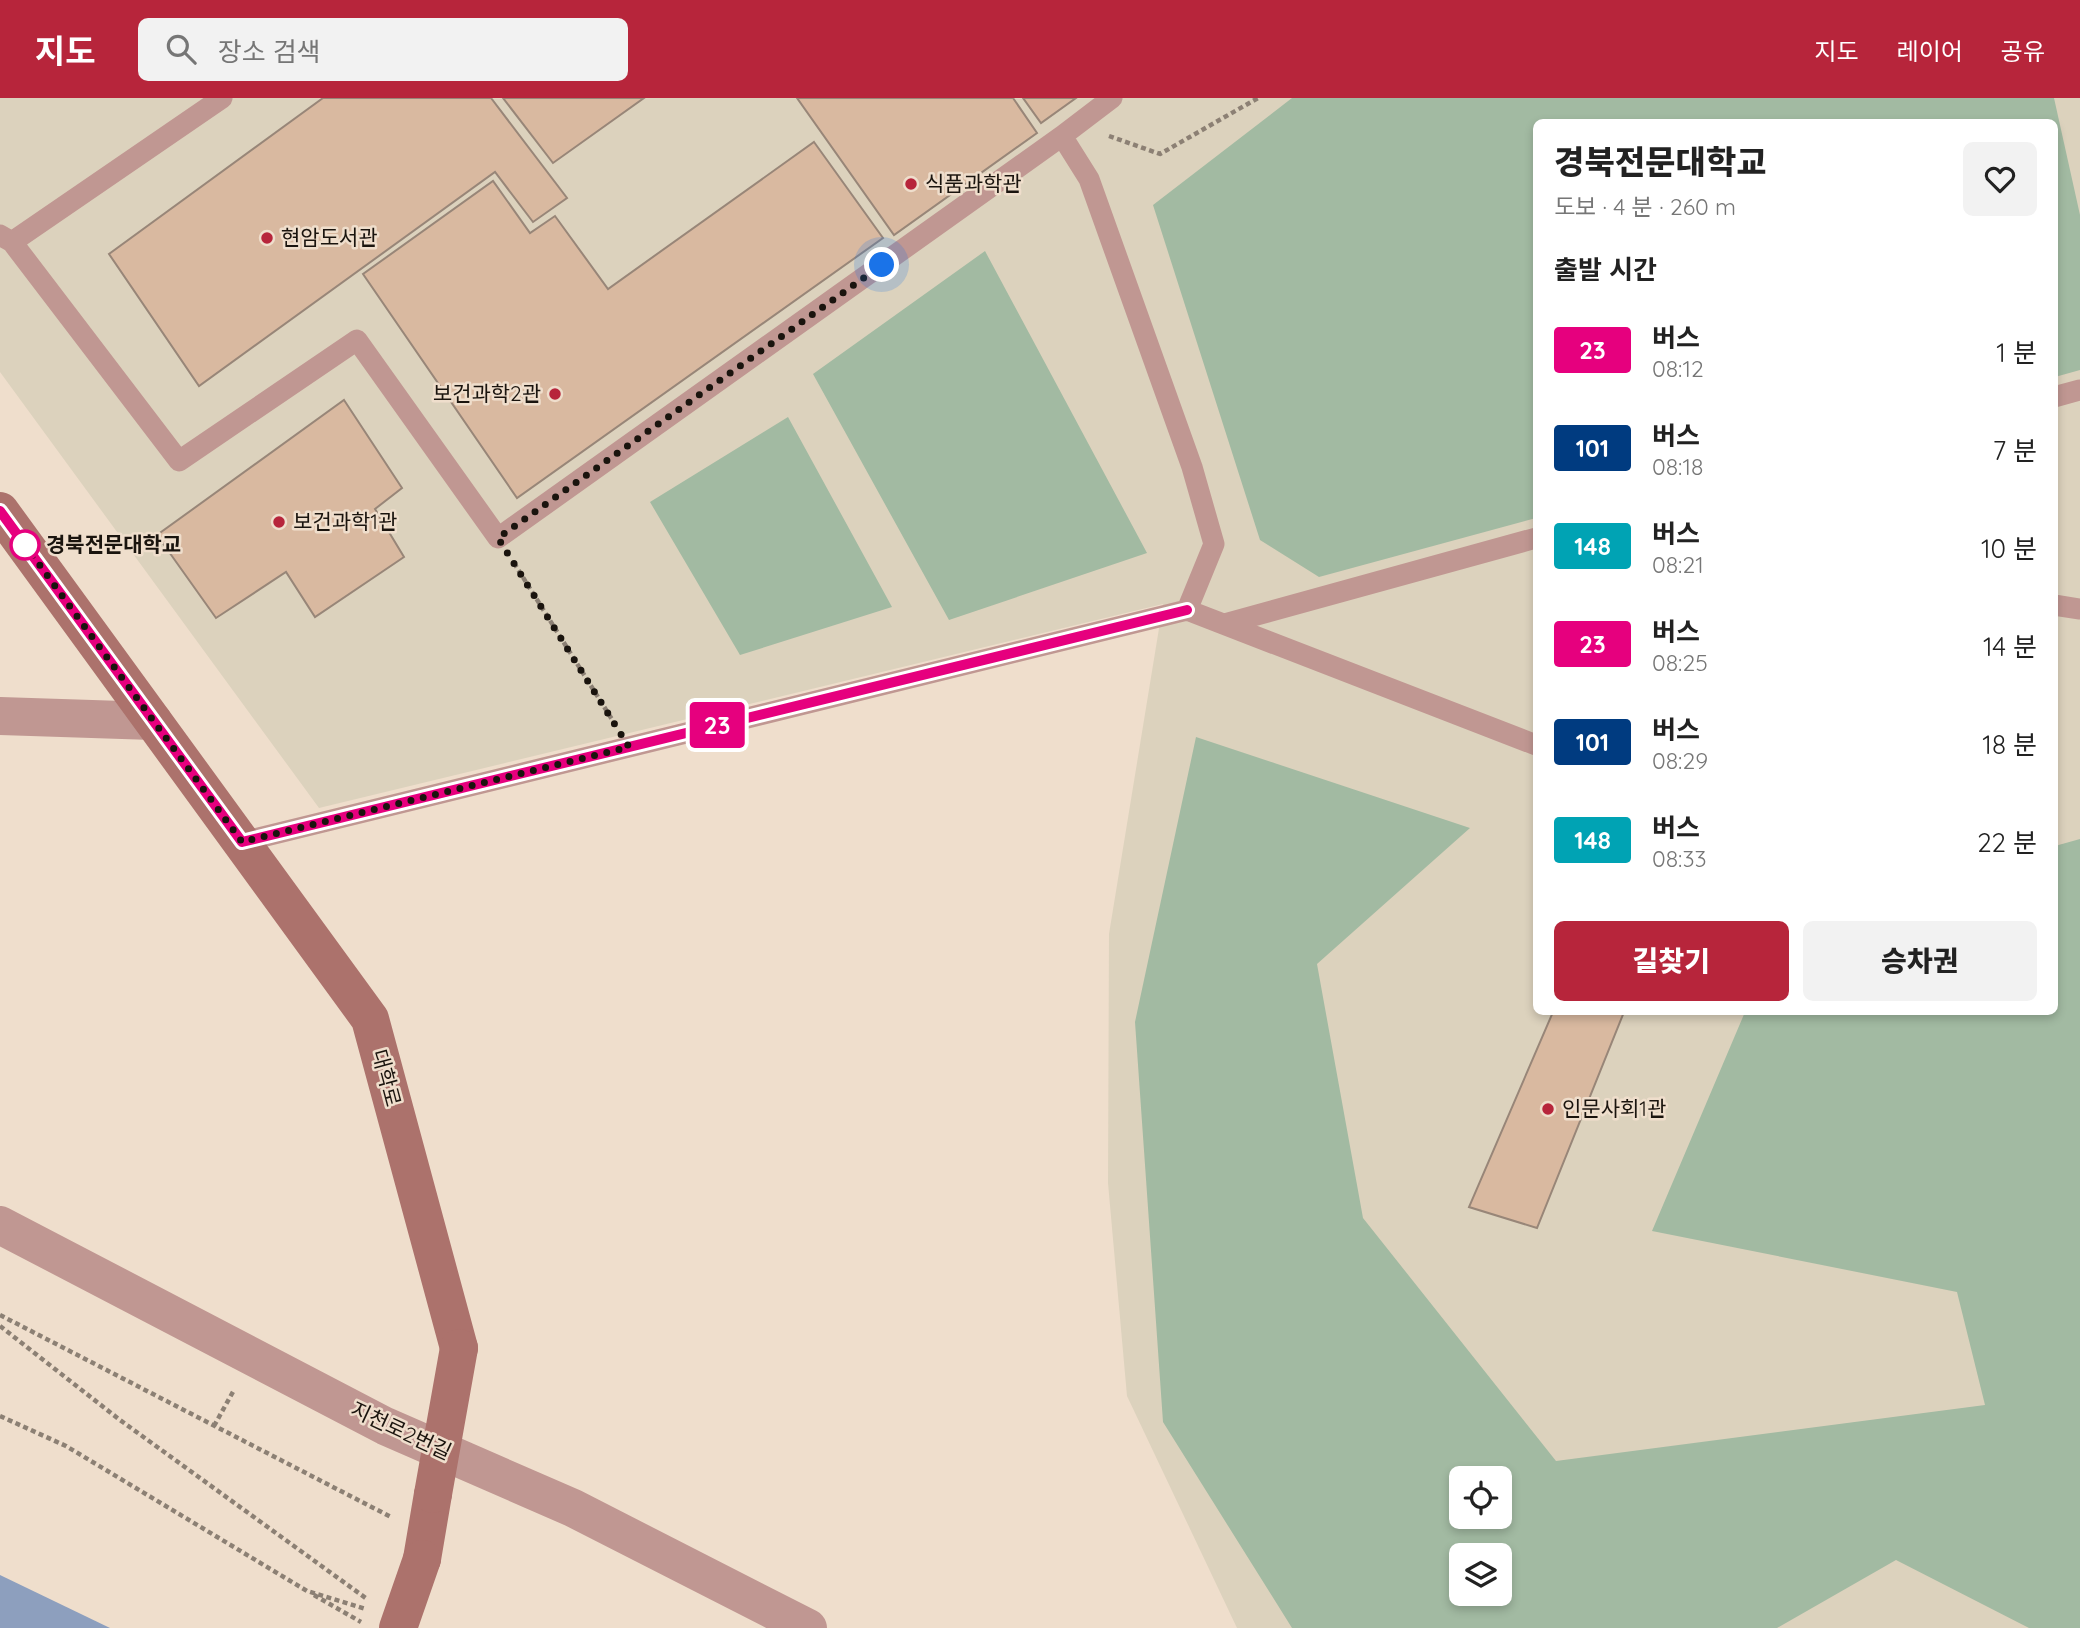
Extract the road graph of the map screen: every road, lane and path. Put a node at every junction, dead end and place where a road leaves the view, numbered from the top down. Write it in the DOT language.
graph roads {
  1 [pos="222,98"];
  2 [pos="1112,98"];
  3 [pos="1258,98"];
  4 [pos="1069,130"];
  5 [pos="6,239"];
  6 [pos="2080,390"];
  7 [pos="2058,396"];
  8 [pos="0,511"];
  9 [pos="498,538"];
  10 [pos="1533,539"];
  11 [pos="2058,606"];
  12 [pos="1187,610"];
  13 [pos="2080,610"];
  14 [pos="1224,624"];
  15 [pos="0,716"];
  16 [pos="153,721"];
  17 [pos="1533,744"];
  18 [pos="629,747"];
  19 [pos="242,842"];
  20 [pos="0,1225"];
  21 [pos="0,1315"];
  22 [pos="0,1326"];
  23 [pos="0,1416"];
  24 [pos="424,1547"];
  25 [pos="307,1591"];
  26 [pos="368,1599"];
  27 [pos="388,1620"];
  28 [pos="371,1628"];
  29 [pos="808,1628"];
  1 -- 5 [label="lane"];
  2 -- 4 [label="lane"];
  3 -- 4 [label="path"];
  4 -- 9 [label="lane"];
  4 -- 12 [label="lane"];
  5 -- 9 [label="lane"];
  6 -- 7 [label="lane"];
  8 -- 16 [label="main road, 대학로"];
  9 -- 18 [label="path"];
  10 -- 14 [label="lane"];
  11 -- 13 [label="lane"];
  12 -- 14 [label="lane"];
  12 -- 18 [label="lane"];
  14 -- 17 [label="lane"];
  15 -- 16 [label="street"];
  16 -- 19 [label="main road, 대학로"];
  18 -- 19 [label="lane"];
  19 -- 24 [label="main road, 대학로, bridge"];
  20 -- 29 [label="street, 지천로2번길"];
  21 -- 24 [label="path"];
  22 -- 26 [label="path"];
  23 -- 25 [label="path"];
  24 -- 27 [label="main road, bridge"];
  25 -- 27 [label="path"];
  25 -- 28 [label="path"];
}
